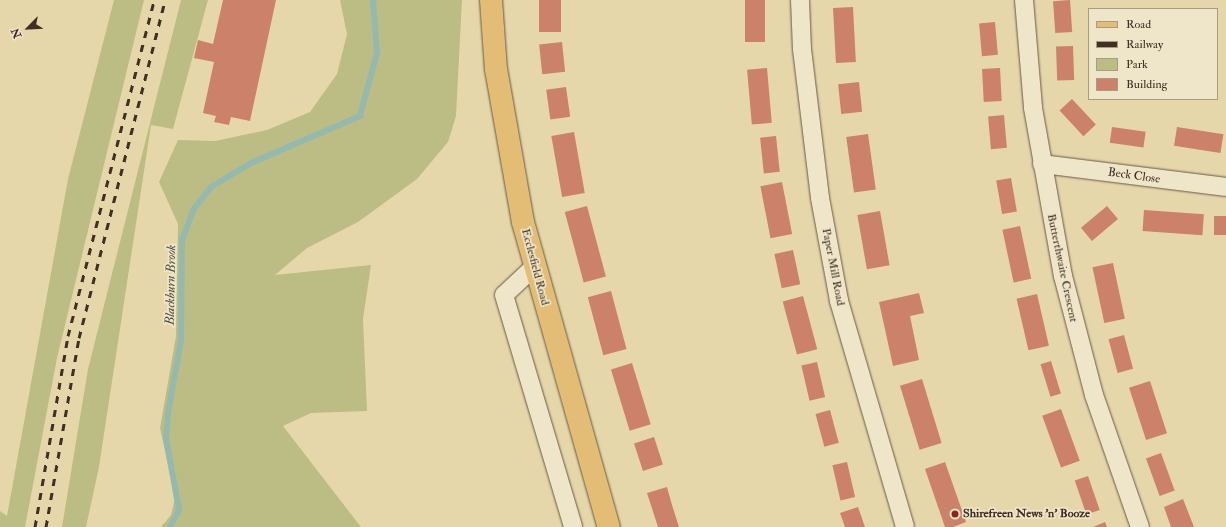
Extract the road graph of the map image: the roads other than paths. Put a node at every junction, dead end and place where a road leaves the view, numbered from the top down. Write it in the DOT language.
graph roads {
  1 [pos="491,0"];
  2 [pos="800,0"];
  3 [pos="1024,0"];
  4 [pos="1042,164"];
  5 [pos="1226,187"];
  6 [pos="535,266"];
  7 [pos="573,527"];
  8 [pos="609,527"];
  9 [pos="905,527"];
  10 [pos="1140,527"];
  1 -- 6 [label="main road, Ecclesfield Road"];
  2 -- 9 [label="street, Paper Mill Road"];
  3 -- 4 [label="street, Butterthwaite Crescent"];
  4 -- 5 [label="street, Beck Close"];
  4 -- 10 [label="street, Butterthwaite Crescent"];
  6 -- 7 [label="street"];
  6 -- 8 [label="main road, Ecclesfield Road"];
}
